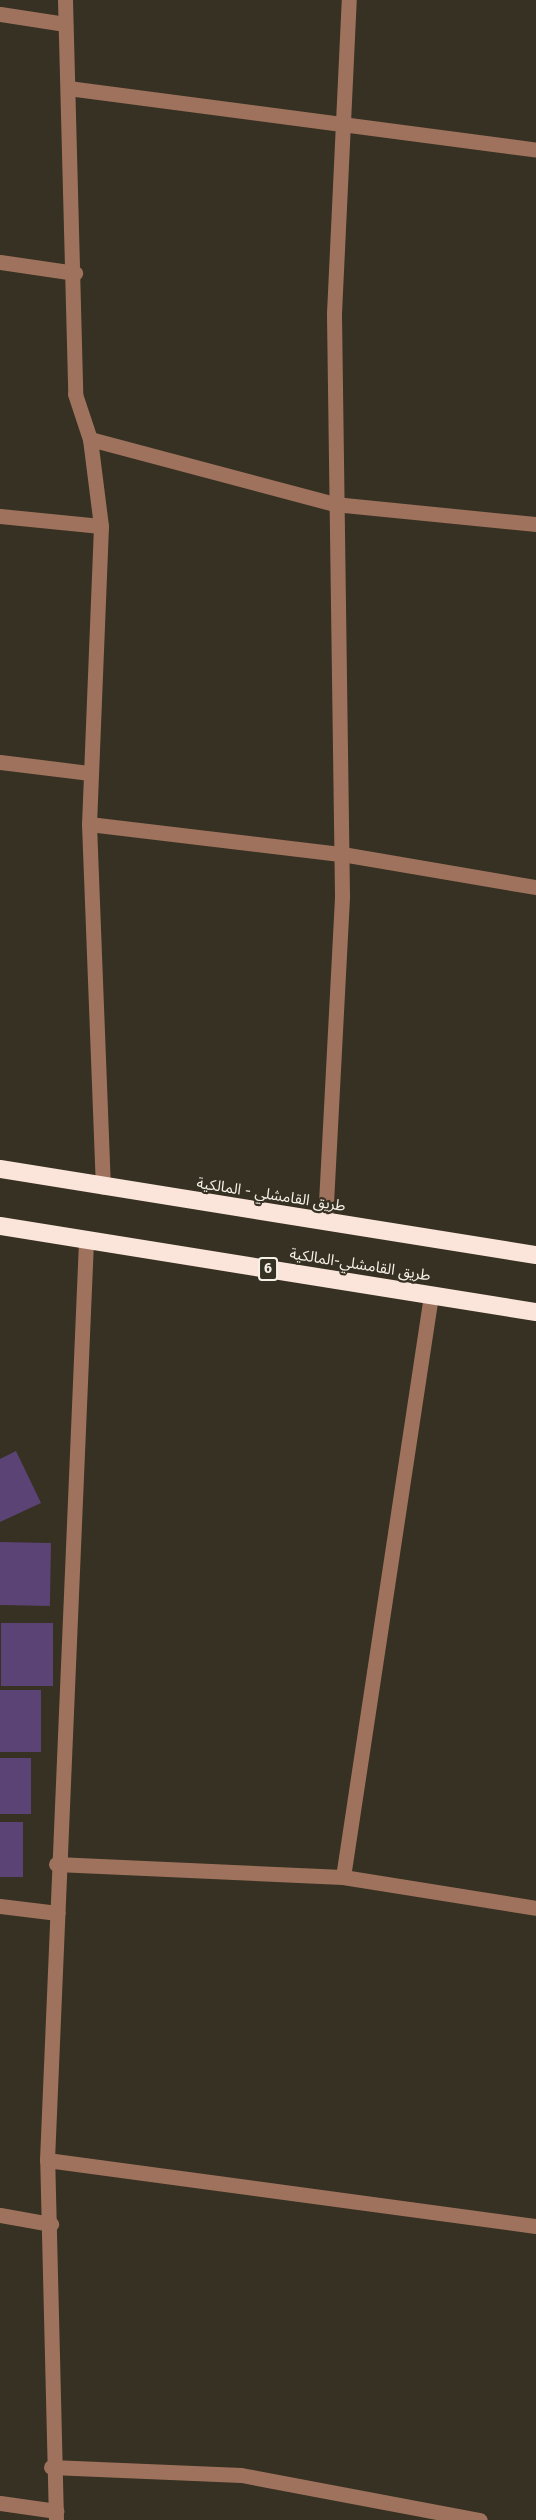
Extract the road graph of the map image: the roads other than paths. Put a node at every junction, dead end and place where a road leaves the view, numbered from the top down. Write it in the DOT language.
graph roads {
  1 [pos="64,0"];
  2 [pos="349,0"];
  3 [pos="0,14"];
  4 [pos="65,24"];
  5 [pos="68,88"];
  6 [pos="340,126"];
  7 [pos="536,150"];
  8 [pos="0,262"];
  9 [pos="75,273"];
  10 [pos="90,439"];
  11 [pos="334,504"];
  12 [pos="0,516"];
  13 [pos="536,524"];
  14 [pos="101,526"];
  15 [pos="0,762"];
  16 [pos="90,773"];
  17 [pos="89,824"];
  18 [pos="342,854"];
  19 [pos="536,887"];
  20 [pos="0,1169"];
  21 [pos="103,1187"];
  22 [pos="325,1222"];
  23 [pos="0,1226"];
  24 [pos="86,1240"];
  25 [pos="536,1255"];
  26 [pos="431,1295"];
  27 [pos="536,1312"];
  28 [pos="56,1864"];
  29 [pos="343,1877"];
  30 [pos="0,1906"];
  31 [pos="536,1908"];
  32 [pos="58,1913"];
  33 [pos="47,2160"];
  34 [pos="0,2215"];
  35 [pos="51,2224"];
  36 [pos="536,2226"];
  37 [pos="51,2467"];
  38 [pos="0,2503"];
  39 [pos="56,2515"];
  40 [pos="480,2520"];
  1 -- 4 [label="street"];
  2 -- 6 [label="street"];
  3 -- 4 [label="street"];
  4 -- 5 [label="street"];
  5 -- 6 [label="street"];
  5 -- 9 [label="street"];
  6 -- 7 [label="street"];
  6 -- 11 [label="street"];
  8 -- 9 [label="street"];
  9 -- 10 [label="street"];
  10 -- 11 [label="street"];
  10 -- 14 [label="street"];
  11 -- 13 [label="street"];
  11 -- 18 [label="street"];
  12 -- 14 [label="street"];
  14 -- 16 [label="street"];
  15 -- 16 [label="street"];
  16 -- 17 [label="street"];
  17 -- 18 [label="street"];
  17 -- 21 [label="street"];
  18 -- 19 [label="street"];
  18 -- 22 [label="street"];
  20 -- 21 [label="highway, طريق القامشلي - المالكية"];
  21 -- 22 [label="highway, طريق القامشلي - المالكية"];
  22 -- 25 [label="highway, طريق القامشلي - المالكية"];
  23 -- 24 [label="highway, طريق القامشلي-المالكية / 6"];
  24 -- 26 [label="highway, طريق القامشلي-المالكية / 6"];
  24 -- 28 [label="street"];
  26 -- 27 [label="highway, طريق القامشلي-المالكية / 6"];
  26 -- 29 [label="street"];
  28 -- 29 [label="street"];
  28 -- 32 [label="street"];
  29 -- 31 [label="street"];
  30 -- 32 [label="street"];
  32 -- 33 [label="street"];
  33 -- 35 [label="street"];
  33 -- 36 [label="street"];
  34 -- 35 [label="street"];
  35 -- 37 [label="street"];
  37 -- 39 [label="street"];
  37 -- 40 [label="street"];
  38 -- 39 [label="street"];
}
